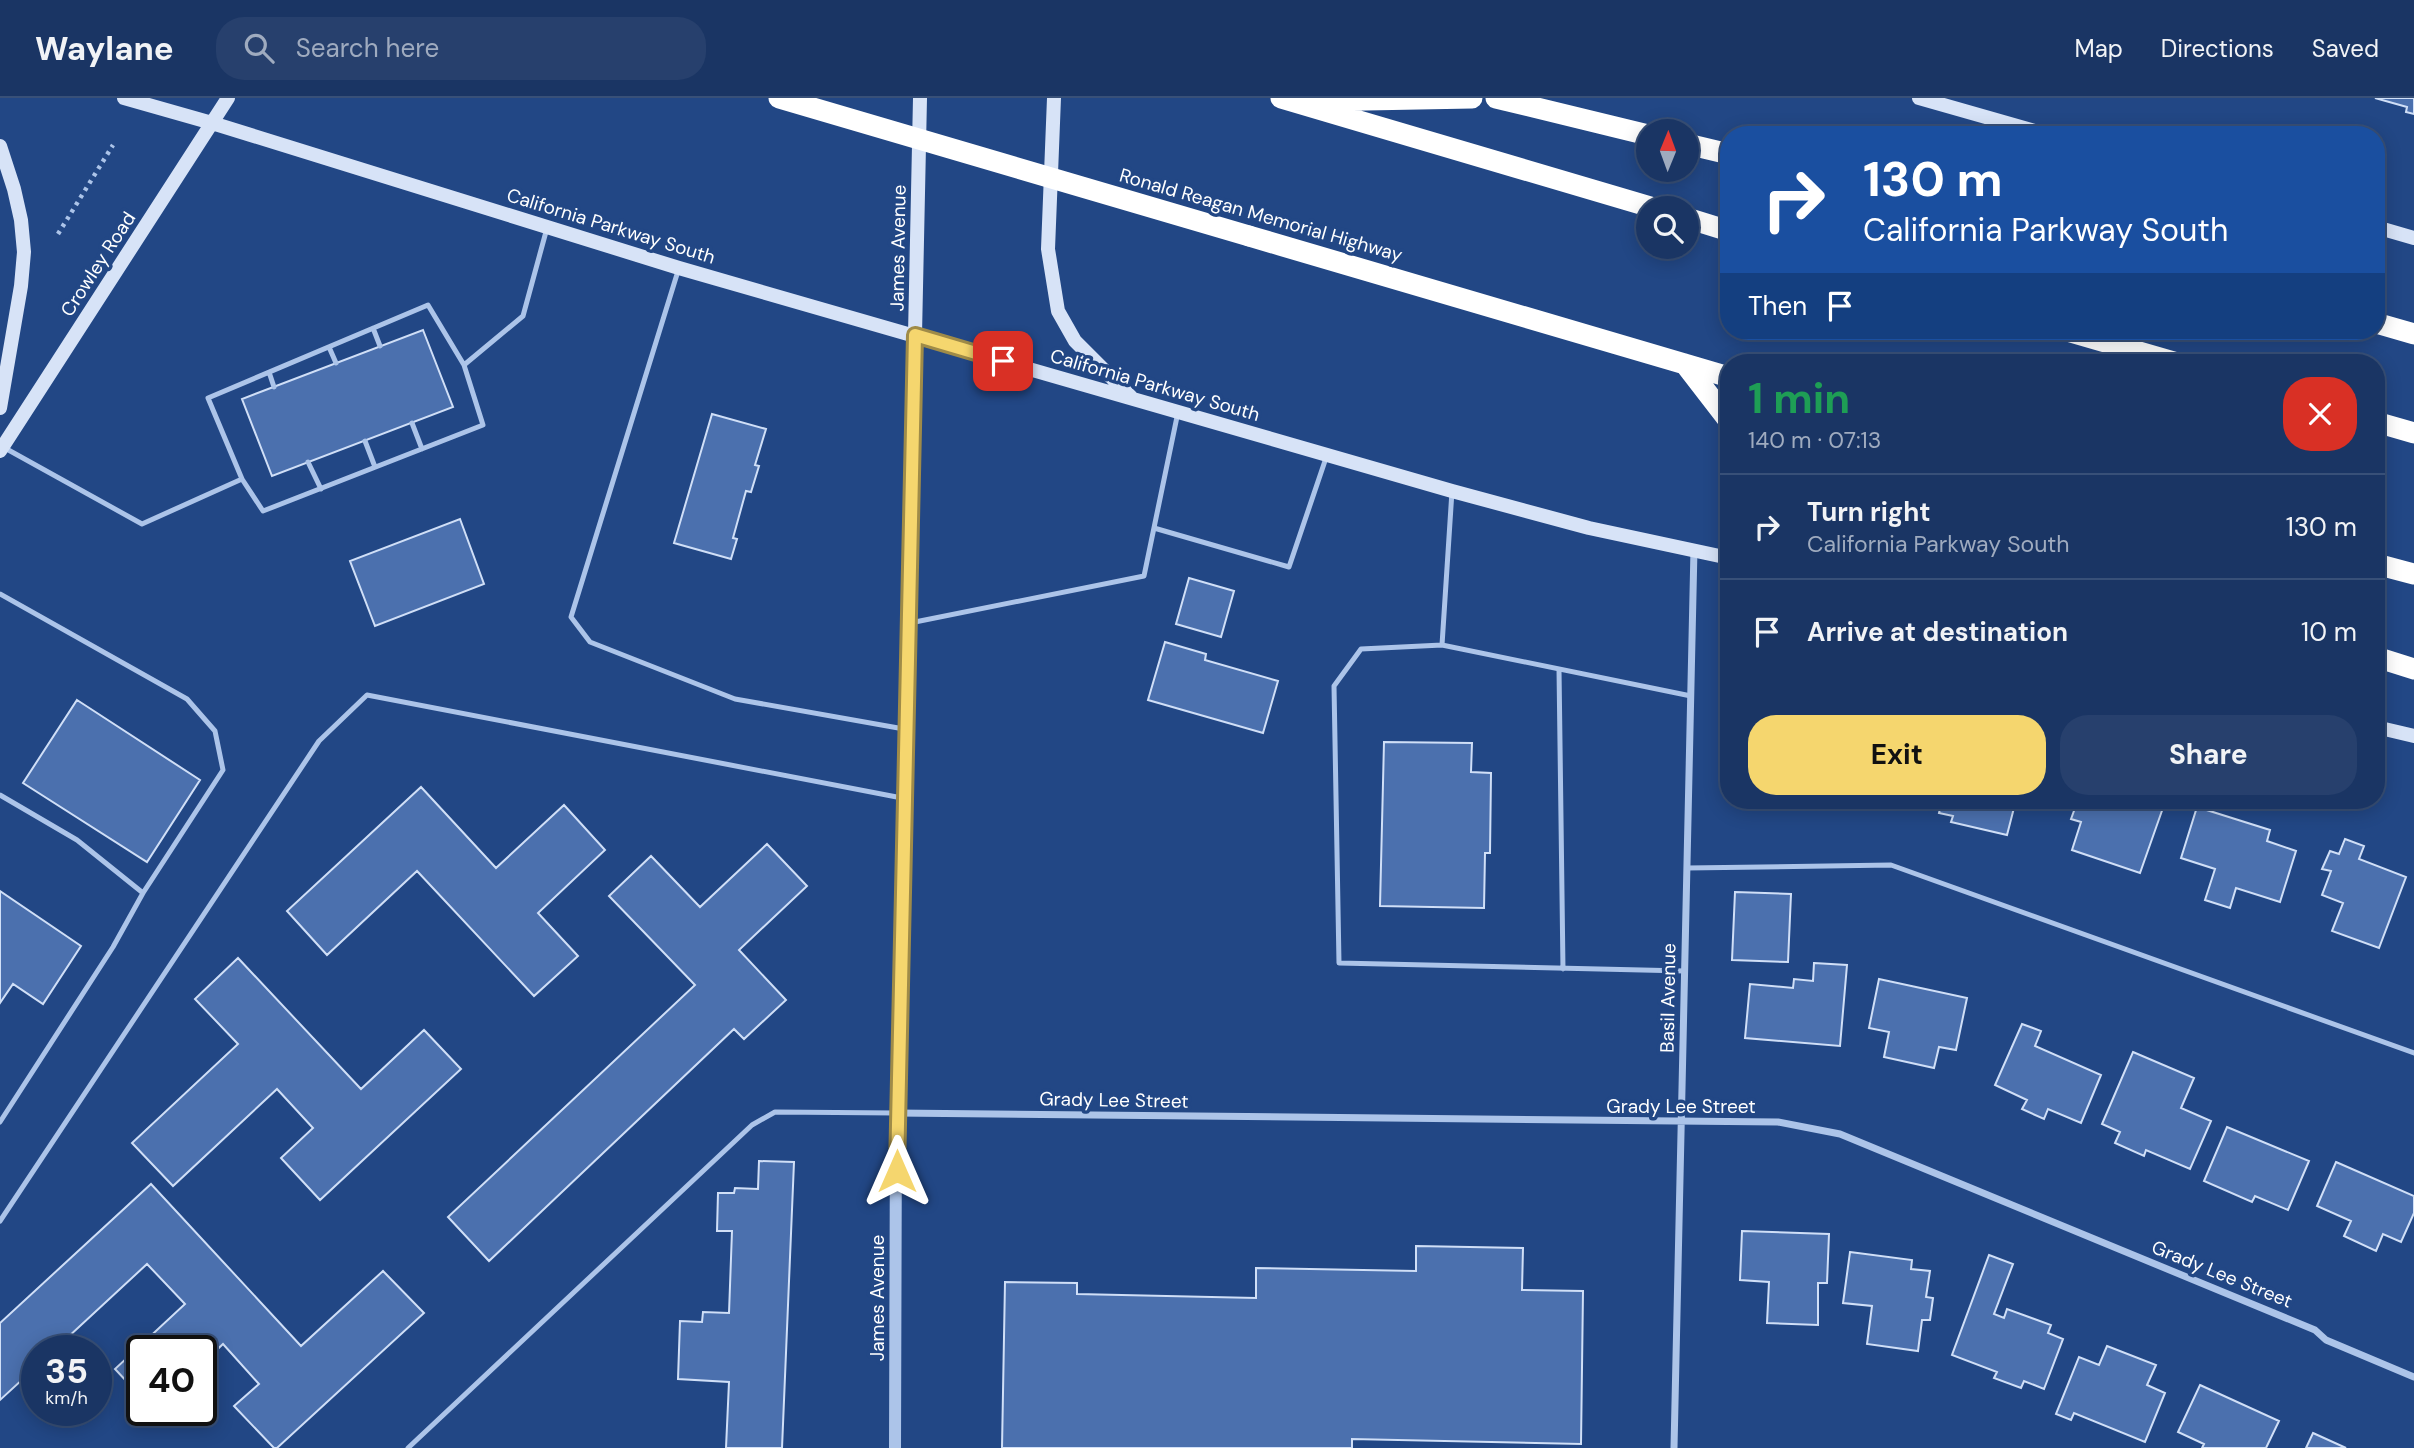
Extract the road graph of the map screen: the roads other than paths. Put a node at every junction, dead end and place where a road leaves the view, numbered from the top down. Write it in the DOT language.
graph roads {
  1 [pos="124,98"];
  2 [pos="228,98"];
  3 [pos="779,98"];
  4 [pos="920,98"];
  5 [pos="1054,98"];
  6 [pos="1472,98"];
  7 [pos="1496,98"];
  8 [pos="1919,98"];
  9 [pos="1286,99"];
  10 [pos="212,123"];
  11 [pos="2017,126"];
  12 [pos="1636,132"];
  13 [pos="0,146"];
  14 [pos="1699,147"];
  15 [pos="1720,152"];
  16 [pos="1636,203"];
  17 [pos="1699,221"];
  18 [pos="548,226"];
  19 [pos="1720,227"];
  20 [pos="2385,230"];
  21 [pos="2414,238"];
  22 [pos="679,268"];
  23 [pos="2385,326"];
  24 [pos="373,328"];
  25 [pos="2414,334"];
  26 [pos="915,335"];
  27 [pos="2098,340"];
  28 [pos="380,346"];
  29 [pos="330,347"];
  30 [pos="2146,354"];
  31 [pos="336,363"];
  32 [pos="1685,364"];
  33 [pos="464,365"];
  34 [pos="269,372"];
  35 [pos="1720,374"];
  36 [pos="274,387"];
  37 [pos="1131,398"];
  38 [pos="0,408"];
  39 [pos="1720,409"];
  40 [pos="1178,412"];
  41 [pos="412,423"];
  42 [pos="2385,425"];
  43 [pos="2414,433"];
  44 [pos="365,441"];
  45 [pos="1,449"];
  46 [pos="422,449"];
  47 [pos="1327,455"];
  48 [pos="307,462"];
  49 [pos="375,467"];
  50 [pos="242,479"];
  51 [pos="321,489"];
  52 [pos="1452,491"];
  53 [pos="1154,528"];
  54 [pos="1694,549"];
  55 [pos="1720,556"];
  56 [pos="2385,567"];
  57 [pos="2414,575"];
  58 [pos="0,594"];
  59 [pos="909,624"];
  60 [pos="1442,645"];
  61 [pos="2385,660"];
  62 [pos="1559,669"];
  63 [pos="2414,669"];
  64 [pos="1691,696"];
  65 [pos="2385,729"];
  66 [pos="906,730"];
  67 [pos="2414,736"];
  68 [pos="0,795"];
  69 [pos="905,799"];
  70 [pos="1686,869"];
  71 [pos="144,893"];
  72 [pos="1563,969"];
  73 [pos="1685,971"];
  74 [pos="2414,1053"];
  75 [pos="896,1113"];
  76 [pos="0,1122"];
  77 [pos="1681,1123"];
  78 [pos="0,1220"];
  79 [pos="2414,1377"];
  80 [pos="408,1448"];
  81 [pos="895,1448"];
  82 [pos="1674,1448"];
  1 -- 10 [label="main road, California Parkway South"];
  2 -- 10 [label="main road, Crowley Road"];
  3 -- 32 [label="highway, Ronald Reagan Memorial Highway, bridge"];
  4 -- 26 [label="main road, James Avenue"];
  5 -- 37 [label="main road"];
  6 -- 9 [label="highway"];
  7 -- 12 [label="highway"];
  8 -- 11 [label="main road"];
  9 -- 16 [label="highway"];
  10 -- 18 [label="main road, California Parkway South"];
  10 -- 45 [label="main road, Crowley Road"];
  13 -- 38 [label="main road"];
  14 -- 15 [label="highway"];
  17 -- 19 [label="highway"];
  18 -- 22 [label="main road, California Parkway South"];
  18 -- 33 [label="lane"];
  20 -- 21 [label="main road"];
  22 -- 26 [label="main road, California Parkway South"];
  22 -- 66 [label="lane"];
  23 -- 25 [label="highway"];
  24 -- 28 [label="lane"];
  24 -- 29 [label="lane"];
  24 -- 33 [label="lane"];
  26 -- 37 [label="main road, California Parkway South"];
  26 -- 59 [label="street, James Avenue"];
  27 -- 30 [label="highway"];
  29 -- 31 [label="lane"];
  29 -- 34 [label="lane"];
  32 -- 35 [label="highway, Ronald Reagan Memorial Highway"];
  32 -- 39 [label="highway"];
  33 -- 46 [label="lane"];
  34 -- 36 [label="lane"];
  34 -- 50 [label="lane"];
  37 -- 40 [label="main road, California Parkway South"];
  40 -- 47 [label="main road, California Parkway South"];
  40 -- 53 [label="lane"];
  41 -- 46 [label="lane"];
  42 -- 43 [label="highway"];
  44 -- 49 [label="lane"];
  45 -- 50 [label="lane"];
  46 -- 49 [label="lane"];
  47 -- 52 [label="main road, California Parkway South"];
  47 -- 53 [label="lane"];
  48 -- 51 [label="lane"];
  49 -- 51 [label="lane"];
  50 -- 51 [label="lane"];
  52 -- 54 [label="main road, California Parkway South"];
  52 -- 60 [label="lane"];
  53 -- 59 [label="lane"];
  54 -- 55 [label="main road, California Parkway South"];
  54 -- 64 [label="street, Basil Avenue"];
  56 -- 57 [label="highway"];
  58 -- 71 [label="lane"];
  59 -- 66 [label="street, James Avenue"];
  60 -- 62 [label="lane"];
  60 -- 72 [label="lane"];
  61 -- 63 [label="highway"];
  62 -- 64 [label="lane"];
  62 -- 72 [label="lane"];
  64 -- 70 [label="street, Basil Avenue"];
  65 -- 67 [label="main road"];
  66 -- 69 [label="street, James Avenue"];
  68 -- 71 [label="lane"];
  69 -- 75 [label="street, James Avenue"];
  69 -- 78 [label="lane"];
  70 -- 73 [label="street, Basil Avenue"];
  70 -- 74 [label="lane"];
  71 -- 76 [label="lane"];
  72 -- 73 [label="lane"];
  73 -- 77 [label="street, Basil Avenue"];
  75 -- 77 [label="street, Grady Lee Street"];
  75 -- 80 [label="lane"];
  75 -- 81 [label="street, James Avenue"];
  77 -- 79 [label="street, Grady Lee Street"];
  77 -- 82 [label="street, Basil Avenue"];
}
